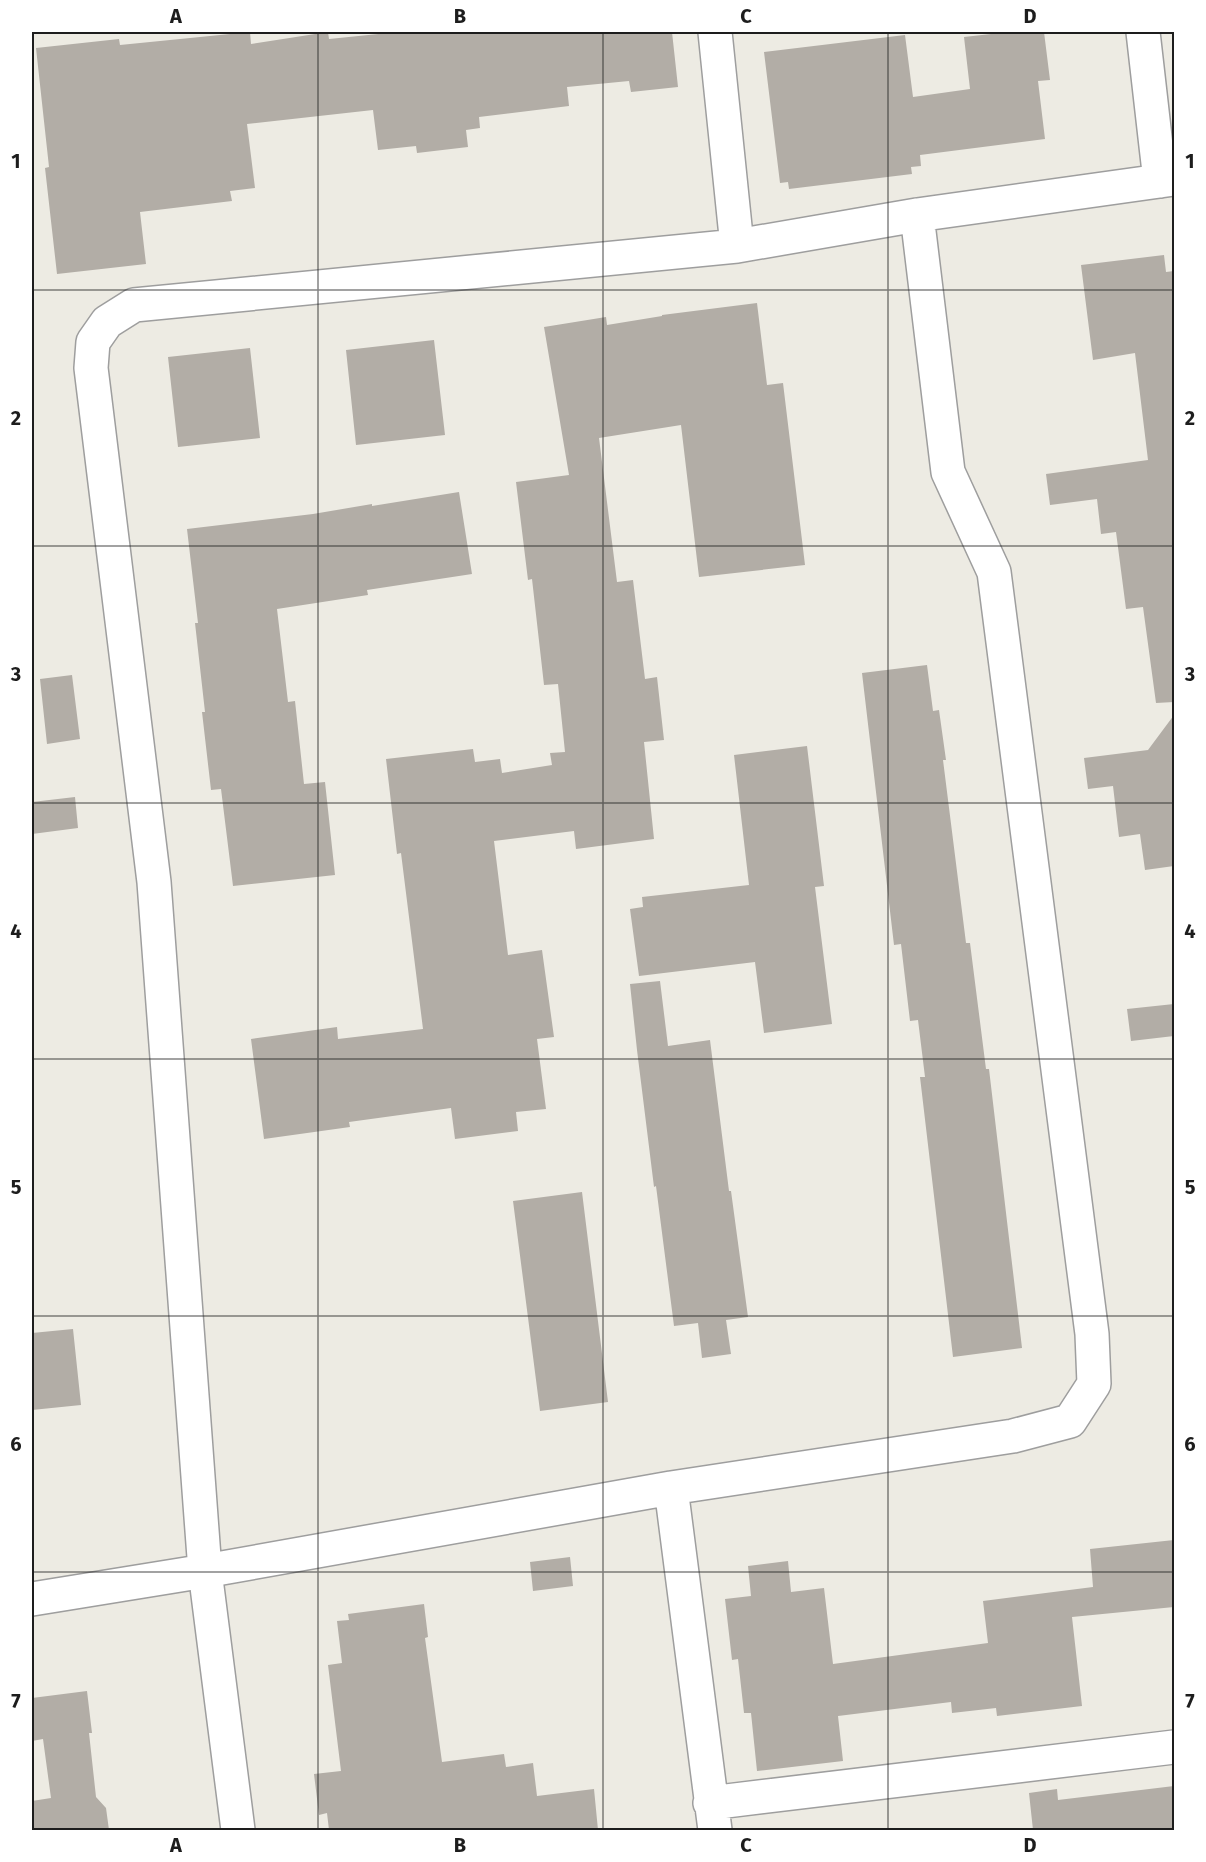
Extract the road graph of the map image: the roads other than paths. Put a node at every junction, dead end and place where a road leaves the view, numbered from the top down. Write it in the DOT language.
graph roads {
  1 [pos="715,32"];
  2 [pos="1143,32"];
  3 [pos="1167,180"];
  4 [pos="917,215"];
  5 [pos="737,246"];
  6 [pos="671,1488"];
  7 [pos="205,1571"];
  8 [pos="32,1599"];
  9 [pos="1174,1747"];
  10 [pos="713,1817"];
  11 [pos="238,1830"];
  1 -- 5 [label="street"];
  2 -- 3 [label="street"];
  3 -- 4 [label="street"];
  4 -- 5 [label="street"];
  4 -- 6 [label="street"];
  5 -- 7 [label="street"];
  6 -- 7 [label="street"];
  6 -- 10 [label="street"];
  7 -- 8 [label="street"];
  7 -- 11 [label="street"];
  9 -- 10 [label="street"];
}
